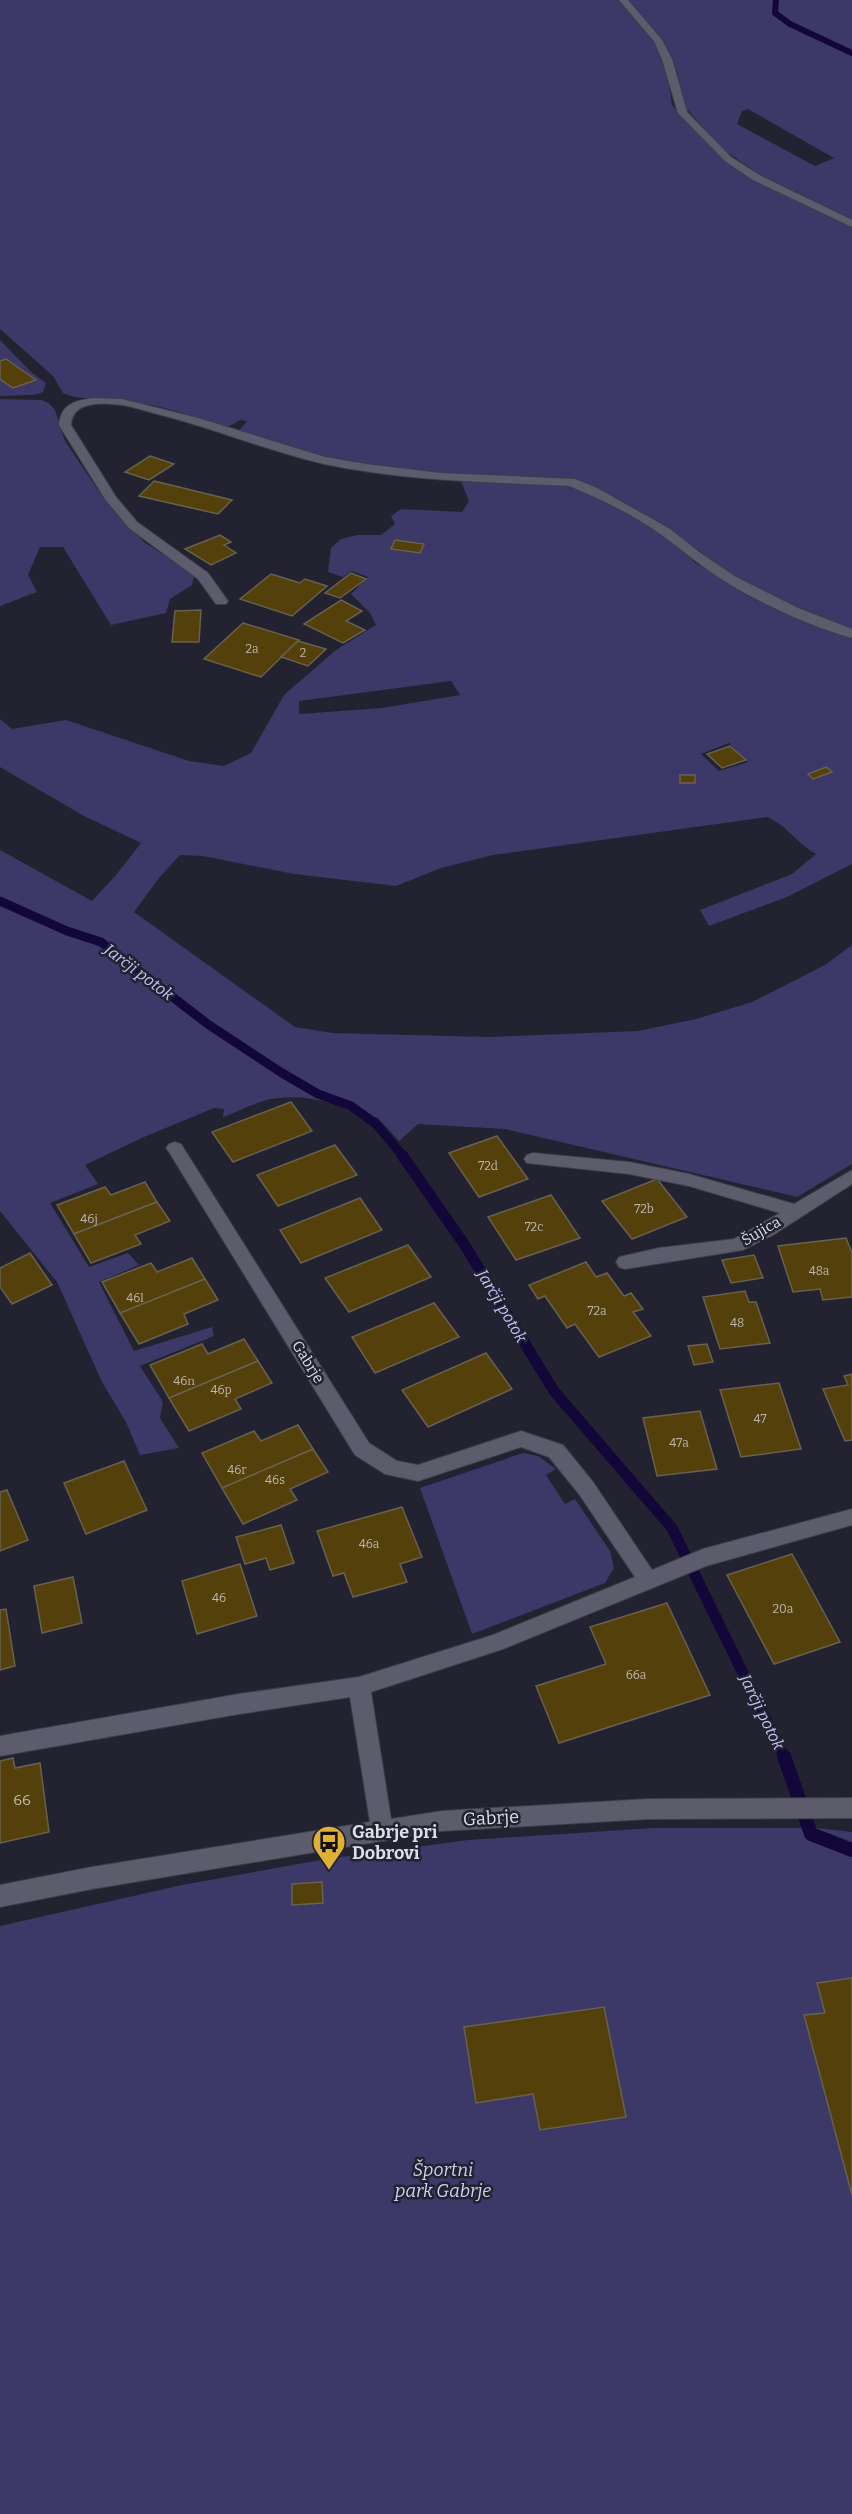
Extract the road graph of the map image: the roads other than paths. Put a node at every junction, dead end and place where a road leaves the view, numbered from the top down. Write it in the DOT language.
graph roads {
  1 [pos="623,0"];
  2 [pos="852,224"];
  3 [pos="221,600"];
  4 [pos="852,634"];
  5 [pos="175,1148"];
  6 [pos="533,1159"];
  7 [pos="852,1176"];
  8 [pos="794,1211"];
  9 [pos="625,1262"];
  10 [pos="852,1517"];
  11 [pos="648,1580"];
  12 [pos="359,1686"];
  13 [pos="0,1746"];
  14 [pos="848,1808"];
  15 [pos="382,1830"];
  16 [pos="0,1896"];
  1 -- 2 [label="street"];
  3 -- 4 [label="street"];
  5 -- 11 [label="street, Gabrje"];
  6 -- 8 [label="street"];
  7 -- 8 [label="street, Šujica"];
  8 -- 9 [label="street, Šujica"];
  10 -- 11 [label="street"];
  11 -- 12 [label="street"];
  12 -- 13 [label="street"];
  12 -- 15 [label="street"];
  14 -- 15 [label="street, Gabrje"];
  15 -- 16 [label="street, Gabrje"];
}
